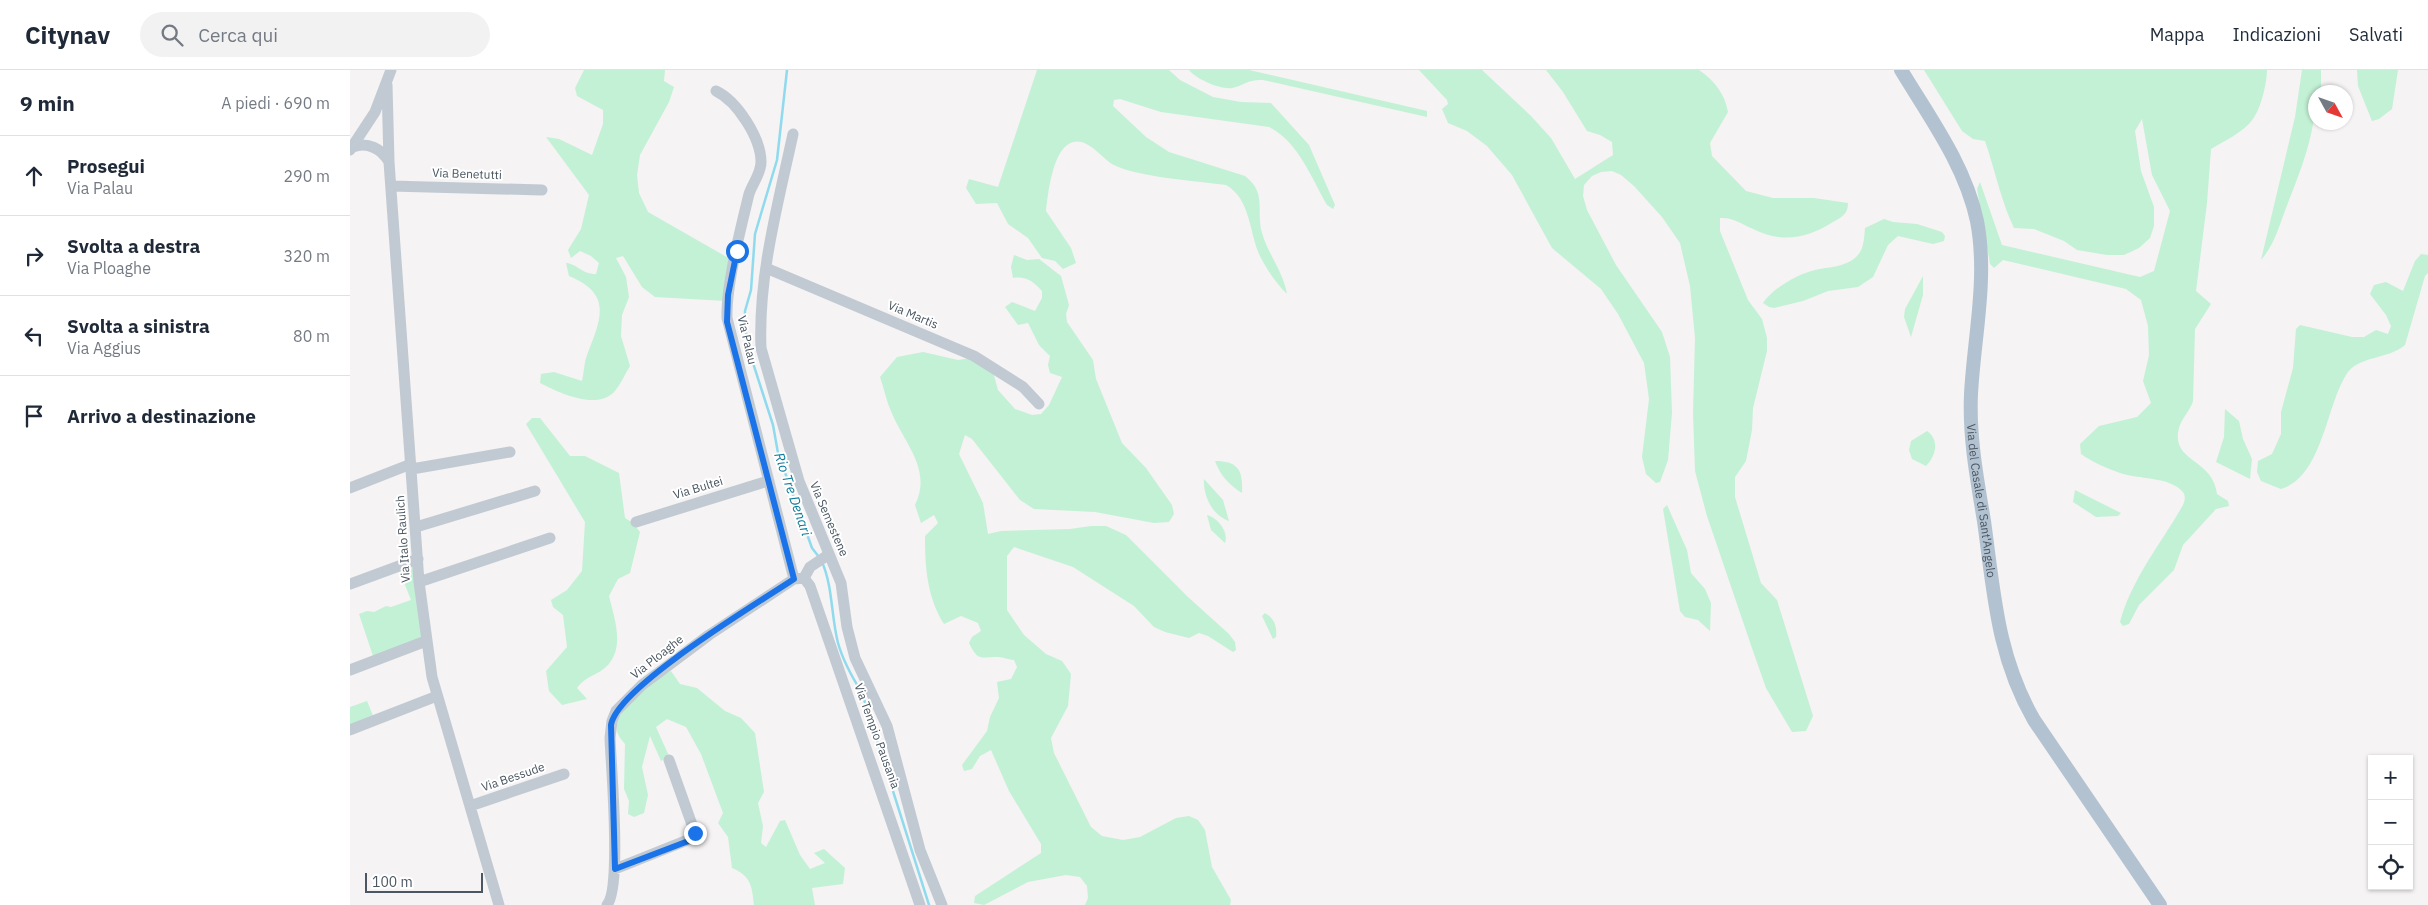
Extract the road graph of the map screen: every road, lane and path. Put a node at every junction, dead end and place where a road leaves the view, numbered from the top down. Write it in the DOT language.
graph roads {
  1 [pos="391,70"];
  2 [pos="1901,70"];
  3 [pos="387,85"];
  4 [pos="716,91"];
  5 [pos="793,134"];
  6 [pos="351,149"];
  7 [pos="389,162"];
  8 [pos="391,186"];
  9 [pos="542,190"];
  10 [pos="766,268"];
  11 [pos="1038,404"];
  12 [pos="510,452"];
  13 [pos="411,467"];
  14 [pos="768,481"];
  15 [pos="350,488"];
  16 [pos="536,491"];
  17 [pos="636,522"];
  18 [pos="416,527"];
  19 [pos="550,538"];
  20 [pos="828,555"];
  21 [pos="418,559"];
  22 [pos="799,579"];
  23 [pos="419,582"];
  24 [pos="350,584"];
  25 [pos="847,627"];
  26 [pos="826,632"];
  27 [pos="426,641"];
  28 [pos="350,670"];
  29 [pos="437,696"];
  30 [pos="350,730"];
  31 [pos="668,760"];
  32 [pos="564,774"];
  33 [pos="470,806"];
  34 [pos="615,869"];
  35 [pos="499,905"];
  36 [pos="607,905"];
  37 [pos="920,905"];
  38 [pos="942,905"];
  39 [pos="2160,905"];
  1 -- 3 [label="street"];
  2 -- 39 [label="main road, Via del Casale di Sant'Angelo"];
  3 -- 6 [label="street"];
  3 -- 7 [label="street, Via Italo Raulich"];
  4 -- 14 [label="street, Via Palau"];
  5 -- 10 [label="street, Via Semestene"];
  6 -- 7 [label="street"];
  7 -- 8 [label="street, Via Italo Raulich"];
  8 -- 9 [label="street, Via Benetutti"];
  8 -- 13 [label="street, Via Italo Raulich"];
  10 -- 11 [label="street, Via Martis"];
  10 -- 20 [label="street, Via Semestene"];
  12 -- 13 [label="street"];
  13 -- 15 [label="street"];
  13 -- 18 [label="street, Via Italo Raulich"];
  14 -- 17 [label="street, Via Bultei"];
  14 -- 22 [label="street, Via Palau"];
  16 -- 18 [label="street"];
  18 -- 21 [label="street, Via Italo Raulich"];
  19 -- 23 [label="street"];
  20 -- 22 [label="street, Via Ploaghe"];
  20 -- 25 [label="street, Via Semestene"];
  21 -- 23 [label="street, Via Italo Raulich"];
  21 -- 24 [label="street"];
  22 -- 26 [label="street, Via Tempio Pausania"];
  22 -- 34 [label="street, Via Ploaghe"];
  23 -- 27 [label="street, Via Italo Raulich"];
  25 -- 26 [label="street"];
  25 -- 38 [label="street, Via Semestene"];
  26 -- 37 [label="street, Via Tempio Pausania"];
  27 -- 28 [label="street"];
  27 -- 29 [label="street, Via Italo Raulich"];
  29 -- 30 [label="street"];
  29 -- 33 [label="street, Via Italo Raulich"];
  31 -- 34 [label="street"];
  32 -- 33 [label="street, Via Bessude"];
  33 -- 35 [label="street, Via Italo Raulich"];
  34 -- 36 [label="street, Via Ploaghe"];
}
